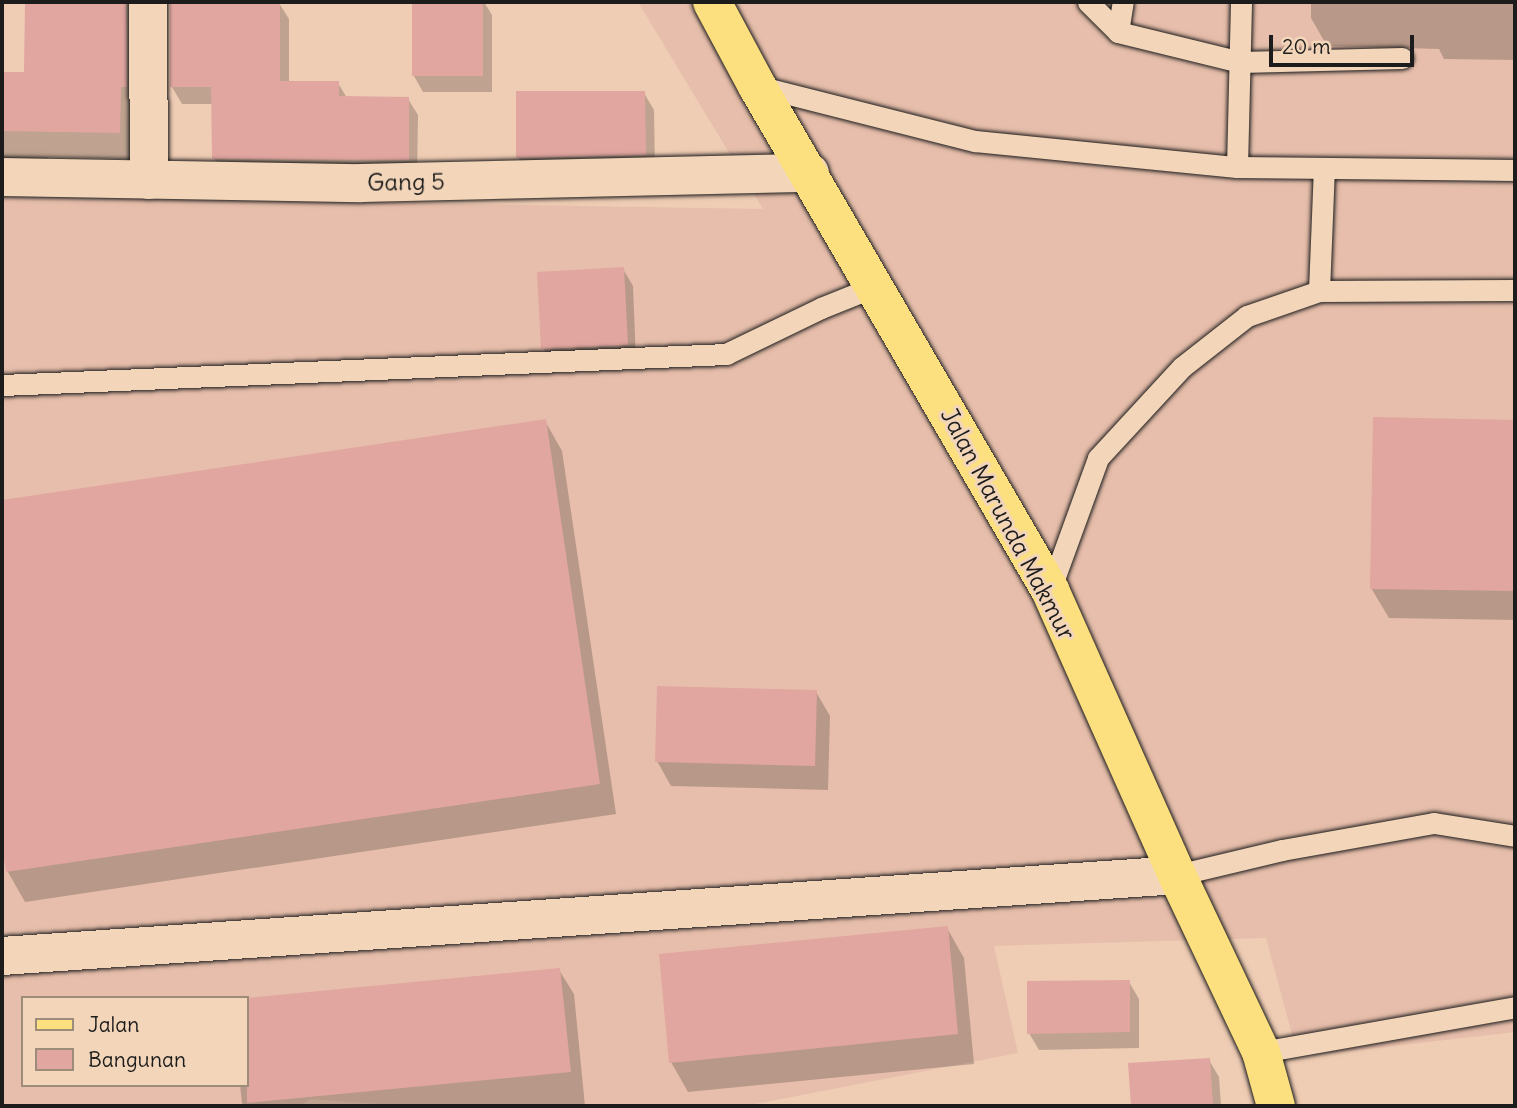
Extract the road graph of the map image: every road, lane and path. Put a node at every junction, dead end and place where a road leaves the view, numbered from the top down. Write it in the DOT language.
graph roads {
  1 [pos="149,2"];
  2 [pos="1088,2"];
  3 [pos="1123,2"];
  4 [pos="1241,2"];
  5 [pos="715,3"];
  6 [pos="1118,32"];
  7 [pos="1402,58"];
  8 [pos="1240,62"];
  9 [pos="757,86"];
  10 [pos="1237,167"];
  11 [pos="1324,169"];
  12 [pos="1515,170"];
  13 [pos="810,173"];
  14 [pos="2,177"];
  15 [pos="149,180"];
  16 [pos="876,286"];
  17 [pos="1515,290"];
  18 [pos="1319,291"];
  19 [pos="2,385"];
  20 [pos="1050,590"];
  21 [pos="1515,836"];
  22 [pos="1177,875"];
  23 [pos="2,956"];
  24 [pos="1515,1007"];
  25 [pos="1261,1052"];
  26 [pos="1276,1106"];
  1 -- 15 [label="street"];
  2 -- 6 [label="lane"];
  3 -- 6 [label="lane"];
  4 -- 8 [label="lane"];
  5 -- 9 [label="main road, Jalan Marunda Makmur"];
  6 -- 8 [label="lane"];
  7 -- 8 [label="lane"];
  8 -- 10 [label="lane"];
  9 -- 10 [label="lane"];
  9 -- 13 [label="main road, Jalan Marunda Makmur"];
  10 -- 11 [label="lane"];
  11 -- 12 [label="lane"];
  11 -- 18 [label="lane"];
  13 -- 15 [label="street, Gang 5"];
  13 -- 16 [label="main road, Jalan Marunda Makmur"];
  14 -- 15 [label="street, Gang 5"];
  16 -- 19 [label="lane"];
  16 -- 20 [label="main road, Jalan Marunda Makmur"];
  17 -- 18 [label="lane"];
  18 -- 20 [label="lane"];
  20 -- 22 [label="main road, Jalan Marunda Makmur"];
  21 -- 22 [label="lane"];
  22 -- 23 [label="street"];
  22 -- 25 [label="main road, Jalan Marunda Makmur"];
  24 -- 25 [label="lane"];
  25 -- 26 [label="main road, Jalan Marunda Makmur"];
}
